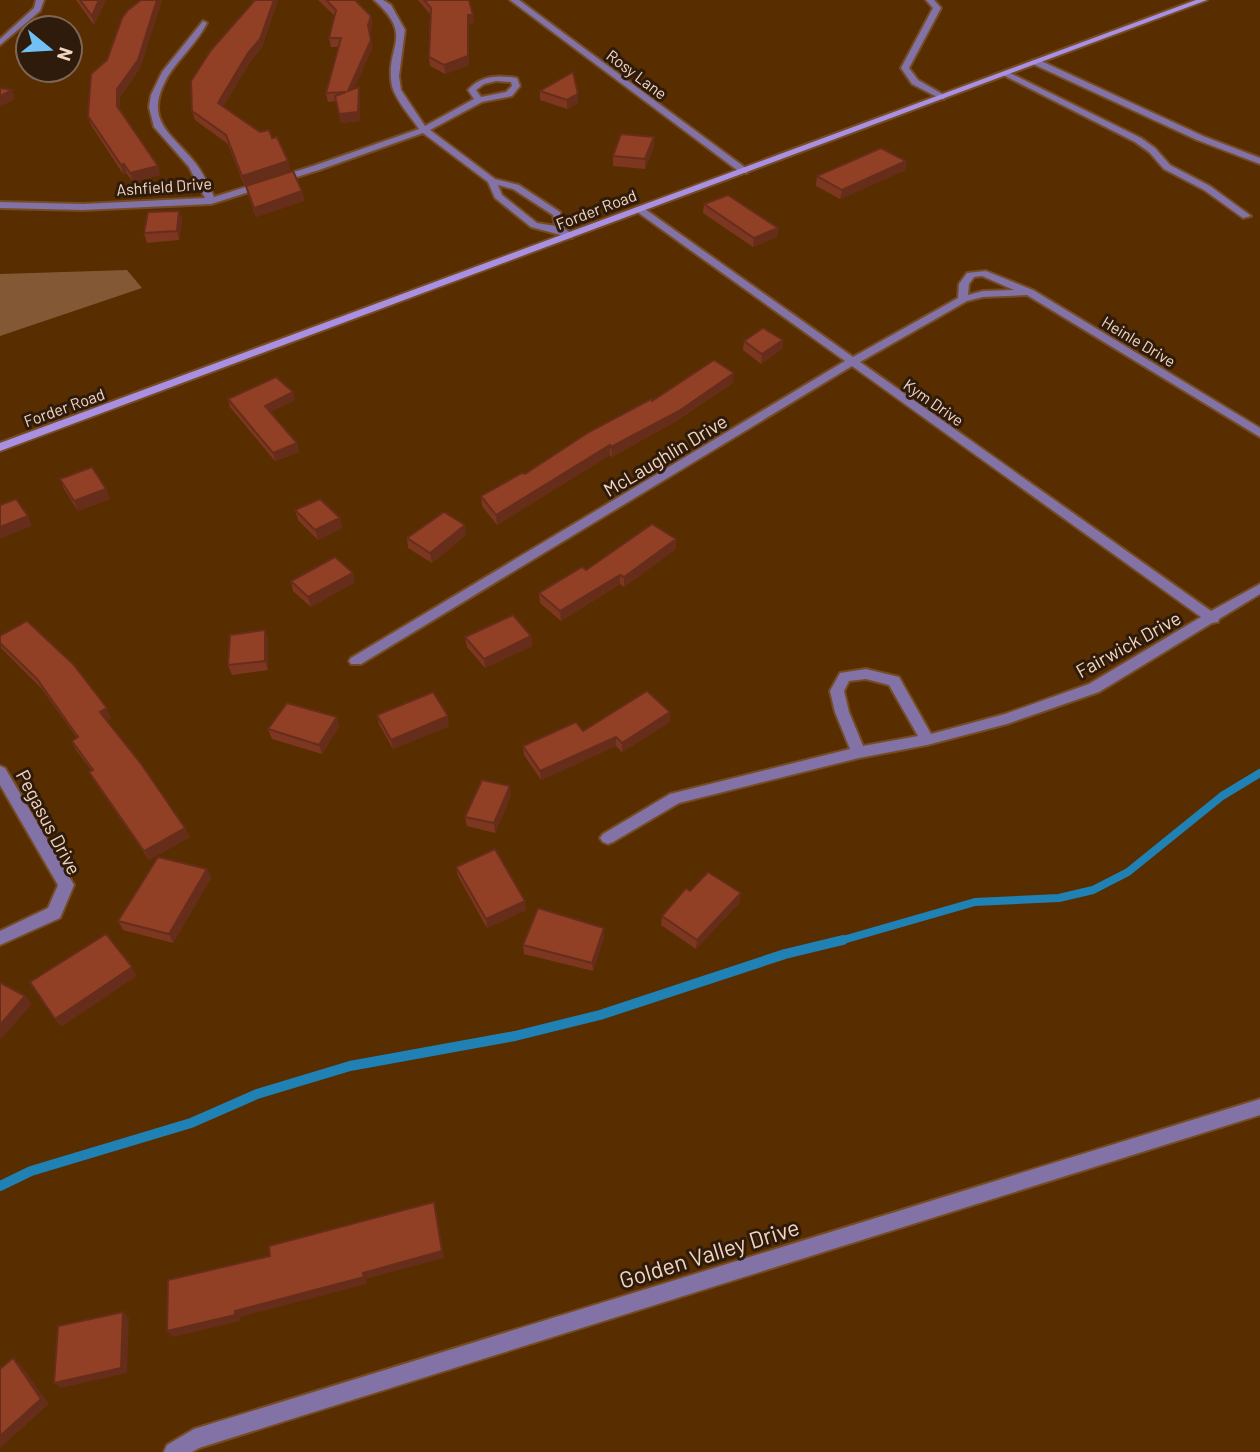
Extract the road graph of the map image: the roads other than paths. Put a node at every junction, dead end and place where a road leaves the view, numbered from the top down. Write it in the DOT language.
graph roads {
  1 [pos="40,0"];
  2 [pos="378,0"];
  3 [pos="514,0"];
  4 [pos="930,0"];
  5 [pos="1203,0"];
  6 [pos="203,23"];
  7 [pos="0,43"];
  8 [pos="1035,62"];
  9 [pos="1006,73"];
  10 [pos="941,97"];
  11 [pos="480,100"];
  12 [pos="424,130"];
  13 [pos="1260,161"];
  14 [pos="744,171"];
  15 [pos="492,181"];
  16 [pos="211,201"];
  17 [pos="0,205"];
  18 [pos="639,209"];
  19 [pos="1246,216"];
  20 [pos="565,233"];
  21 [pos="1029,292"];
  22 [pos="963,299"];
  23 [pos="852,362"];
  24 [pos="1260,433"];
  25 [pos="0,447"];
  26 [pos="1260,589"];
  27 [pos="1213,618"];
  28 [pos="356,661"];
  29 [pos="927,740"];
  30 [pos="859,752"];
  31 [pos="0,772"];
  32 [pos="608,838"];
  33 [pos="0,939"];
  34 [pos="1260,1107"];
  35 [pos="174,1452"];
  1 -- 7 [label="street"];
  2 -- 12 [label="street"];
  3 -- 14 [label="street, Rosy Lane"];
  4 -- 10 [label="street"];
  5 -- 8 [label="main road, Forder Road"];
  6 -- 16 [label="street"];
  8 -- 9 [label="main road, Forder Road"];
  8 -- 13 [label="street"];
  9 -- 10 [label="main road, Forder Road"];
  9 -- 19 [label="street"];
  10 -- 14 [label="main road, Forder Road"];
  11 -- 11 [label="street, Ashfield Drive"];
  11 -- 12 [label="street, Ashfield Drive"];
  12 -- 15 [label="street"];
  12 -- 16 [label="street, Ashfield Drive"];
  14 -- 18 [label="main road, Forder Road"];
  15 -- 20 [label="street"];
  15 -- 20 [label="street"];
  16 -- 17 [label="street, Ashfield Drive"];
  18 -- 20 [label="main road, Forder Road"];
  18 -- 23 [label="street, Kym Drive"];
  20 -- 25 [label="main road, Forder Road"];
  21 -- 22 [label="street, McLaughlin Drive"];
  21 -- 22 [label="street, Heinle Drive"];
  21 -- 24 [label="street, Heinle Drive"];
  22 -- 23 [label="street, McLaughlin Drive"];
  23 -- 27 [label="street, Kym Drive"];
  23 -- 28 [label="street, McLaughlin Drive"];
  26 -- 27 [label="street, Fairwick Drive"];
  27 -- 29 [label="street, Fairwick Drive"];
  29 -- 30 [label="street, Fairwick Drive"];
  29 -- 30 [label="street"];
  30 -- 32 [label="street, Fairwick Drive"];
  31 -- 33 [label="street, Pegasus Drive"];
  34 -- 35 [label="street, Golden Valley Drive"];
}
